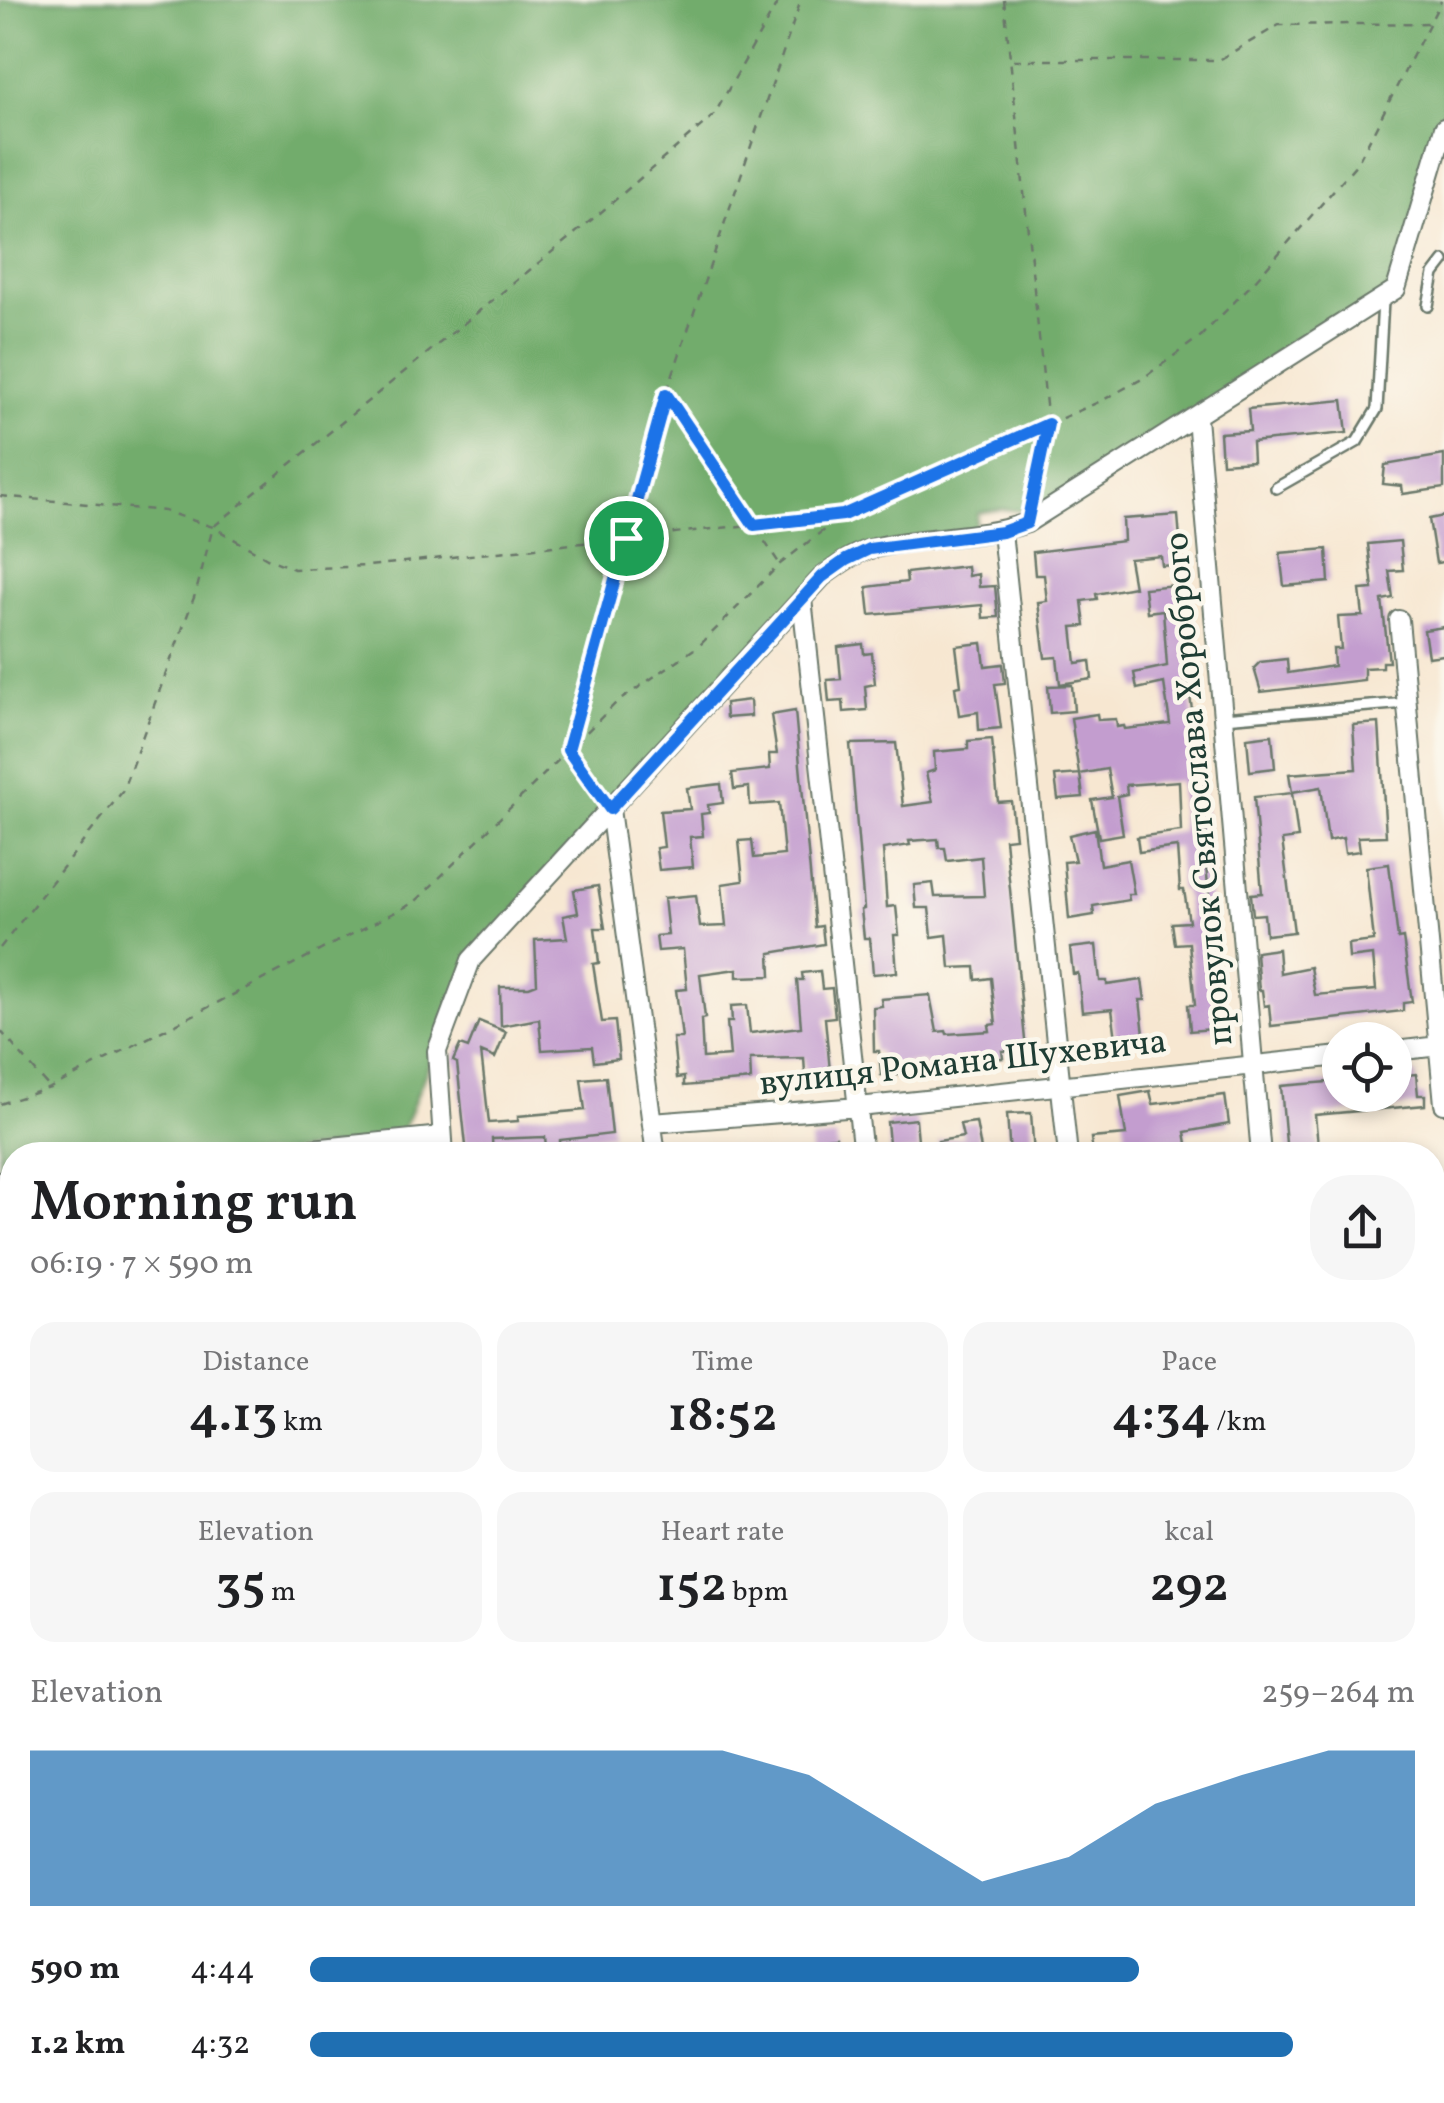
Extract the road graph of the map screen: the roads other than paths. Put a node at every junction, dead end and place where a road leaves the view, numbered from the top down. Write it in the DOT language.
graph roads {
  1 [pos="1444,128"];
  2 [pos="1444,262"];
  3 [pos="1383,298"];
  4 [pos="1428,306"];
  5 [pos="1197,418"];
  6 [pos="1276,488"];
  7 [pos="1002,532"];
  8 [pos="802,599"];
  9 [pos="1399,620"];
  10 [pos="1407,703"];
  11 [pos="1223,718"];
  12 [pos="610,809"];
  13 [pos="1439,990"];
  14 [pos="1439,1046"];
  15 [pos="1412,1048"];
  16 [pos="1322,1058"];
  17 [pos="1253,1064"];
  18 [pos="1061,1083"];
  19 [pos="1444,1104"];
  20 [pos="858,1107"];
  21 [pos="652,1123"];
  22 [pos="443,1142"];
  23 [pos="654,1142"];
  24 [pos="862,1142"];
  25 [pos="1067,1142"];
  26 [pos="1260,1142"];
  1 -- 3 [label="street"];
  2 -- 4 [label="lane"];
  3 -- 5 [label="street"];
  3 -- 6 [label="lane"];
  5 -- 7 [label="street"];
  5 -- 11 [label="street, провулок Святослава Хороброго"];
  7 -- 8 [label="street"];
  7 -- 18 [label="street"];
  8 -- 12 [label="street"];
  8 -- 20 [label="street"];
  9 -- 10 [label="street"];
  10 -- 11 [label="lane"];
  10 -- 13 [label="street"];
  11 -- 17 [label="street, провулок Святослава Хороброго"];
  12 -- 21 [label="street"];
  12 -- 22 [label="street"];
  13 -- 14 [label="street"];
  14 -- 15 [label="street"];
  14 -- 19 [label="street"];
  16 -- 17 [label="street, вулиця Романа Шухевича"];
  17 -- 18 [label="street, вулиця Романа Шухевича"];
  17 -- 26 [label="street, провулок Святослава Хороброго"];
  18 -- 20 [label="street, вулиця Романа Шухевича"];
  18 -- 25 [label="street"];
  20 -- 21 [label="street, вулиця Романа Шухевича"];
  20 -- 24 [label="street"];
  21 -- 23 [label="street"];
}
